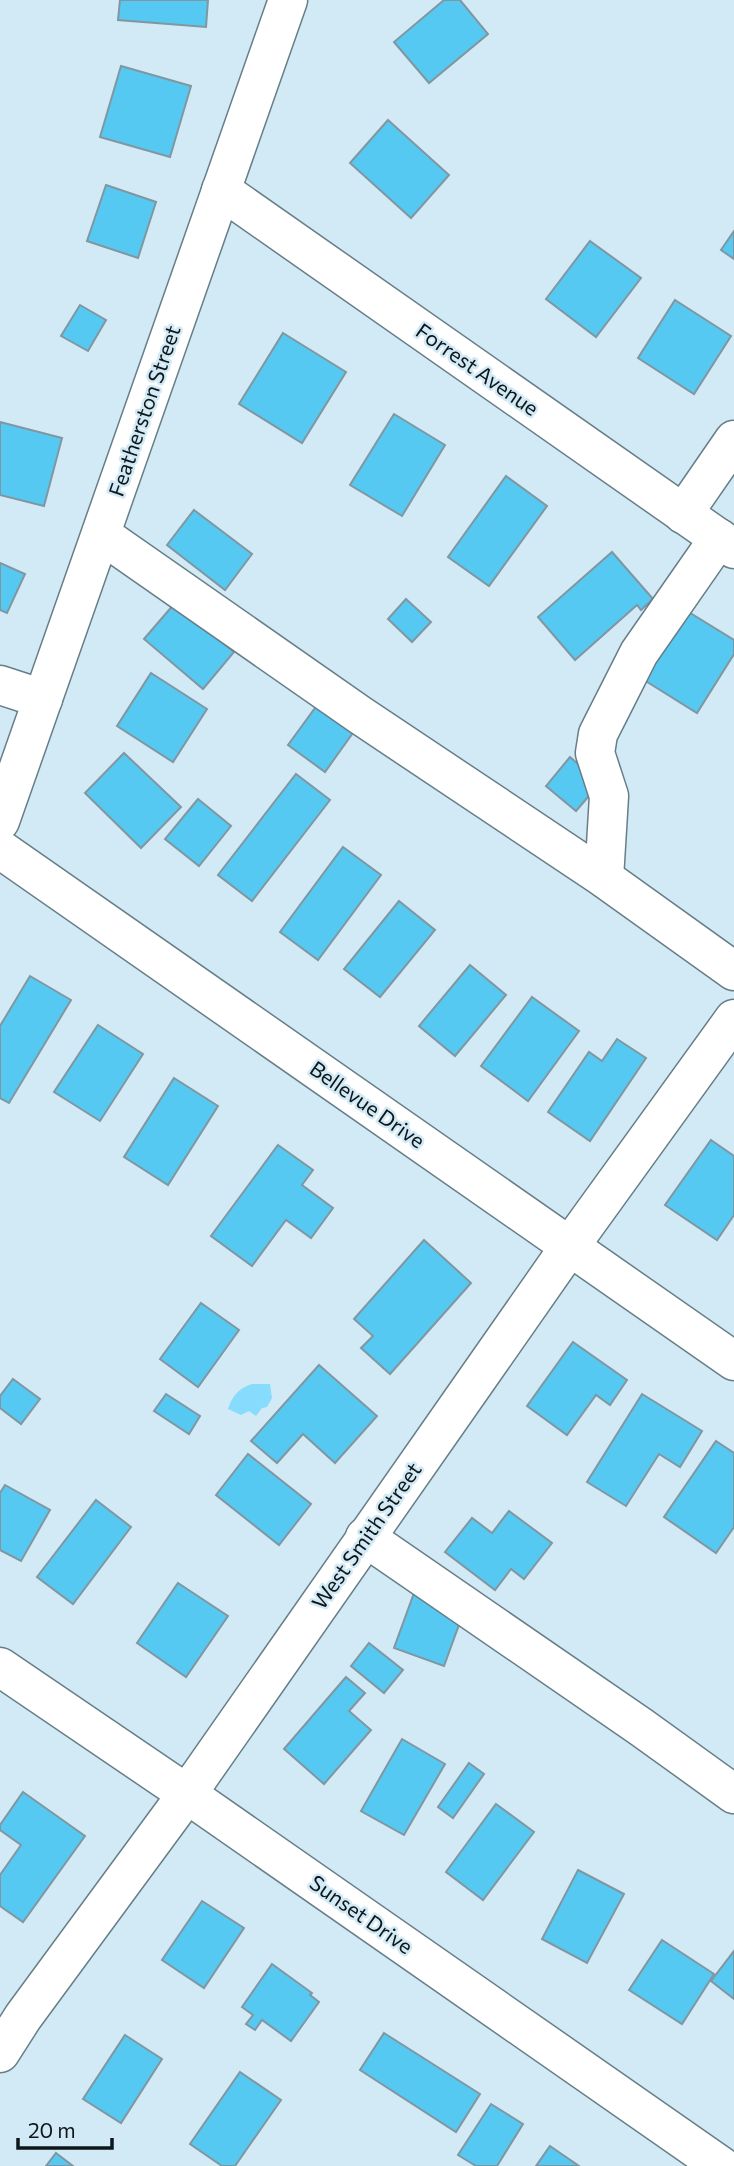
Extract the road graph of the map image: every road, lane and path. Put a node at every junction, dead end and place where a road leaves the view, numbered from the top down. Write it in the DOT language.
graph roads {
  1 [pos="288,0"];
  2 [pos="221,190"];
  3 [pos="734,440"];
  4 [pos="682,514"];
  5 [pos="102,536"];
  6 [pos="726,544"];
  7 [pos="0,685"];
  8 [pos="43,699"];
  9 [pos="0,821"];
  10 [pos="0,849"];
  11 [pos="604,878"];
  12 [pos="734,971"];
  13 [pos="734,1019"];
  14 [pos="570,1246"];
  15 [pos="734,1361"];
  16 [pos="365,1537"];
  17 [pos="0,1667"];
  18 [pos="187,1794"];
  19 [pos="734,1794"];
  20 [pos="0,2053"];
  21 [pos="720,2166"];
  1 -- 2 [label="street, Featherston Street"];
  2 -- 4 [label="street, Forrest Avenue"];
  2 -- 5 [label="street, Featherston Street"];
  3 -- 4 [label="street"];
  4 -- 6 [label="street, Forrest Avenue"];
  5 -- 8 [label="street, Featherston Street"];
  5 -- 11 [label="street"];
  6 -- 11 [label="street"];
  7 -- 8 [label="street"];
  8 -- 9 [label="street, Featherston Street"];
  10 -- 14 [label="street, Bellevue Drive"];
  11 -- 12 [label="street"];
  13 -- 14 [label="street, West Smith Street"];
  14 -- 15 [label="street, Bellevue Drive"];
  14 -- 16 [label="street, West Smith Street"];
  16 -- 18 [label="street, West Smith Street"];
  16 -- 19 [label="street"];
  17 -- 18 [label="street, Sunset Drive"];
  18 -- 20 [label="street, West Smith Street"];
  18 -- 21 [label="street, Sunset Drive"];
}
